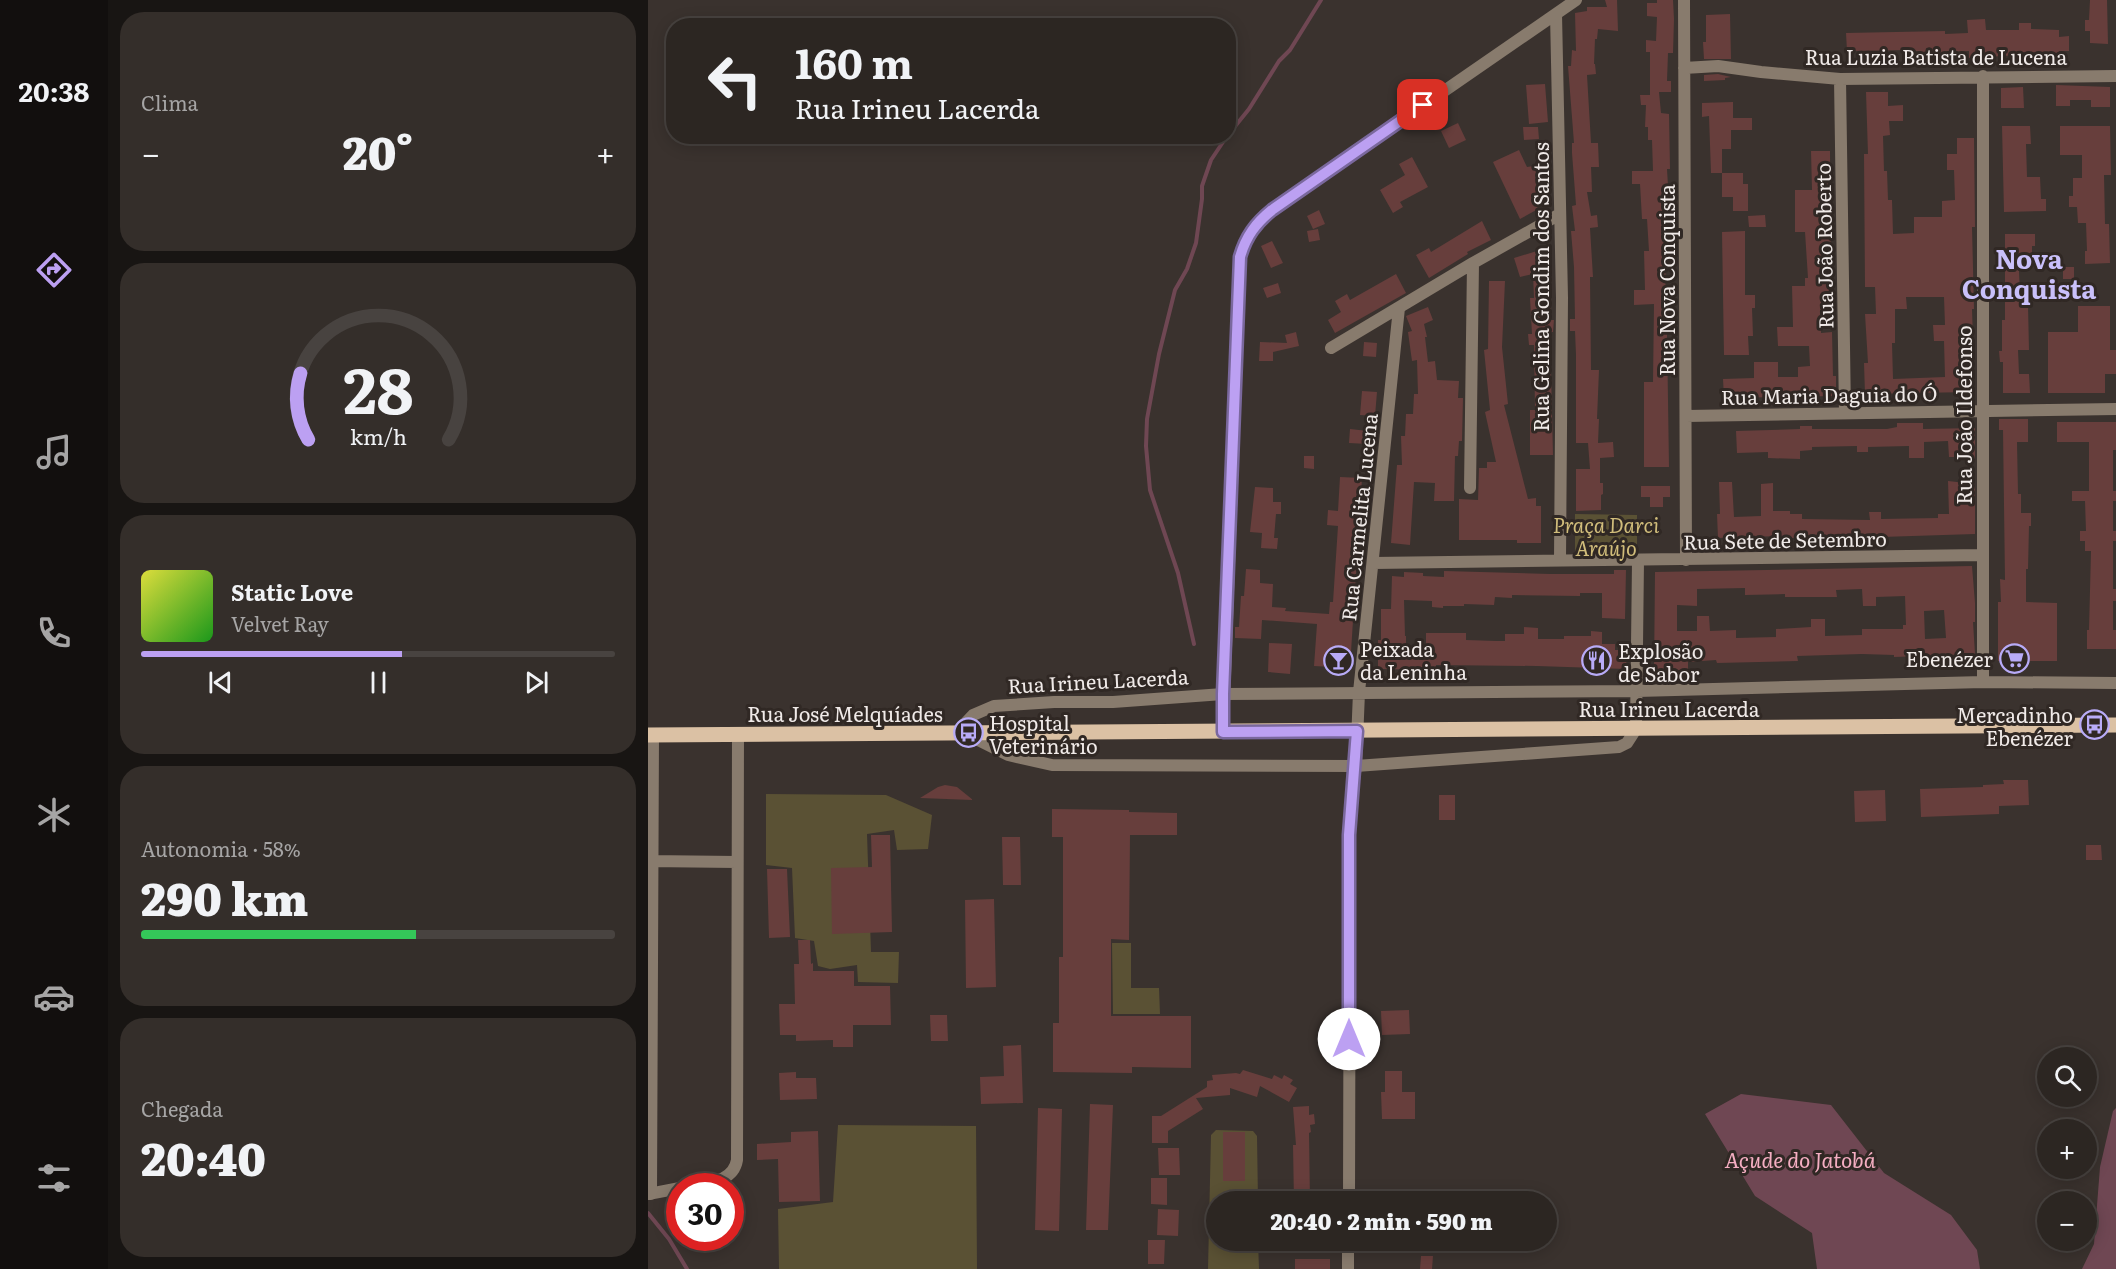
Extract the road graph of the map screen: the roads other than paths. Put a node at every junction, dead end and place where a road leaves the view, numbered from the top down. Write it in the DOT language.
graph roads {
  1 [pos="1576,0"];
  2 [pos="1684,0"];
  3 [pos="1556,14"];
  4 [pos="1684,68"];
  5 [pos="1983,76"];
  6 [pos="2116,76"];
  7 [pos="1840,79"];
  8 [pos="1560,214"];
  9 [pos="1473,263"];
  10 [pos="1399,308"];
  11 [pos="1331,348"];
  12 [pos="2116,409"];
  13 [pos="1983,410"];
  14 [pos="1845,413"];
  15 [pos="1686,416"];
  16 [pos="1470,488"];
  17 [pos="1982,555"];
  18 [pos="1560,560"];
  19 [pos="1686,560"];
  20 [pos="1638,561"];
  21 [pos="1373,563"];
  22 [pos="1983,682"];
  23 [pos="2116,683"];
  24 [pos="1637,691"];
  25 [pos="1359,692"];
  26 [pos="1223,694"];
  27 [pos="2116,725"];
  28 [pos="1636,729"];
  29 [pos="1357,731"];
  30 [pos="1222,732"];
  31 [pos="960,733"];
  32 [pos="650,735"];
  33 [pos="738,735"];
  34 [pos="1356,766"];
  35 [pos="650,861"];
  36 [pos="737,862"];
  37 [pos="734,1173"];
  38 [pos="666,1191"];
  39 [pos="1349,1191"];
  40 [pos="650,1194"];
  41 [pos="1348,1251"];
  42 [pos="1348,1269"];
  1 -- 3 [label="street"];
  2 -- 4 [label="street, Rua Nova Conquista"];
  3 -- 8 [label="street, Rua Gelina Gondim dos Santos"];
  3 -- 26 [label="street"];
  4 -- 7 [label="street, Rua Luzia Batista de Lucena"];
  4 -- 15 [label="street, Rua Nova Conquista"];
  5 -- 6 [label="street, Rua Luzia Batista de Lucena"];
  5 -- 7 [label="street, Rua Luzia Batista de Lucena"];
  5 -- 13 [label="street, Rua João Ildefonso"];
  7 -- 14 [label="street, Rua João Roberto"];
  8 -- 9 [label="street"];
  8 -- 18 [label="street, Rua Gelina Gondim dos Santos"];
  9 -- 10 [label="street"];
  9 -- 16 [label="street"];
  10 -- 11 [label="street"];
  10 -- 21 [label="street, Rua Carmelita Lucena"];
  12 -- 13 [label="street, Rua Maria Daguia do Ó"];
  13 -- 14 [label="street, Rua Maria Daguia do Ó"];
  13 -- 17 [label="street, Rua João Ildefonso"];
  14 -- 15 [label="street, Rua Maria Daguia do Ó"];
  15 -- 19 [label="street, Rua Nova Conquista"];
  17 -- 19 [label="street, Rua Sete de Setembro"];
  17 -- 22 [label="street, Rua João Ildefonso"];
  18 -- 20 [label="street, Rua Sete de Setembro"];
  18 -- 21 [label="street, Rua Sete de Setembro"];
  19 -- 20 [label="street, Rua Sete de Setembro"];
  20 -- 24 [label="street"];
  21 -- 25 [label="street, Rua Carmelita Lucena"];
  22 -- 23 [label="street, Rua Irineu Lacerda"];
  22 -- 24 [label="street, Rua Irineu Lacerda"];
  24 -- 25 [label="street, Rua Irineu Lacerda"];
  24 -- 28 [label="street"];
  25 -- 26 [label="street, Rua Irineu Lacerda"];
  25 -- 29 [label="street, Rua Carmelita Lucena"];
  26 -- 30 [label="street"];
  26 -- 31 [label="street, Rua Irineu Lacerda"];
  27 -- 28 [label="main road, Rua Irineu Lacerda"];
  28 -- 29 [label="main road, Rua Irineu Lacerda"];
  28 -- 34 [label="street"];
  29 -- 30 [label="main road, Rua Irineu Lacerda"];
  29 -- 34 [label="street, Rua Carmelita Lucena"];
  30 -- 31 [label="main road, Rua José Melquíades"];
  31 -- 33 [label="main road, Rua José Melquíades"];
  31 -- 34 [label="street"];
  32 -- 33 [label="main road, Rua José Melquíades"];
  32 -- 35 [label="street"];
  33 -- 36 [label="street"];
  34 -- 39 [label="street, Rua Carmelita Lucena"];
  35 -- 36 [label="street"];
  35 -- 40 [label="street"];
  36 -- 37 [label="street"];
  38 -- 40 [label="street"];
  41 -- 42 [label="street"];
}
